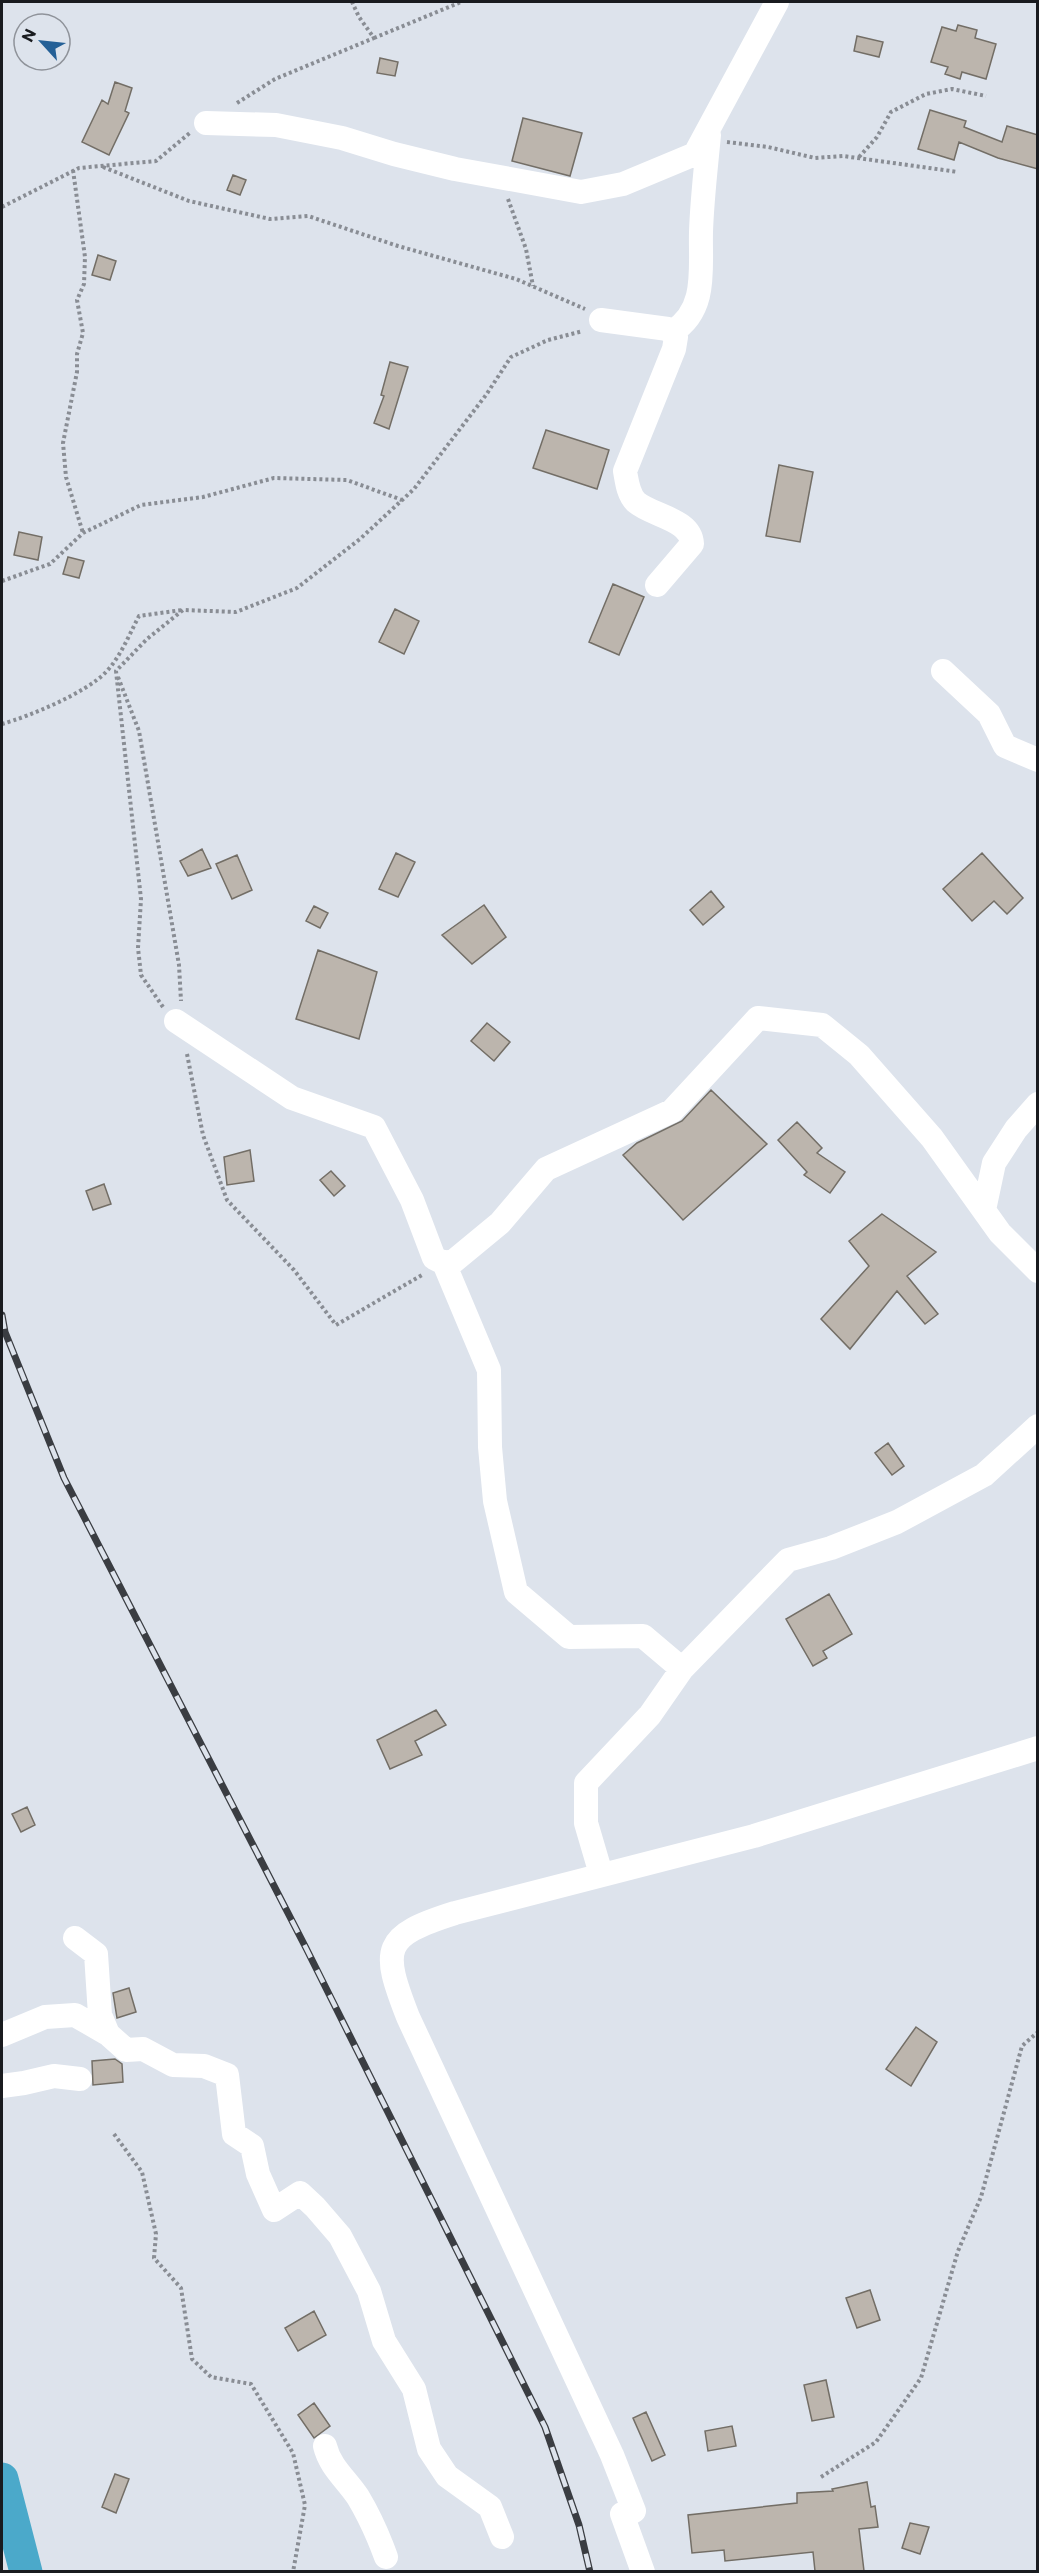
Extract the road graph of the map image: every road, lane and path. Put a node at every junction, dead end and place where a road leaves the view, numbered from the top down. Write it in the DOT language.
graph roads {
  1 [pos="460,2"];
  2 [pos="777,2"];
  3 [pos="374,38"];
  4 [pos="986,96"];
  5 [pos="206,123"];
  6 [pos="709,134"];
  7 [pos="858,158"];
  8 [pos="103,167"];
  9 [pos="73,170"];
  10 [pos="958,172"];
  11 [pos="504,178"];
  12 [pos="534,287"];
  13 [pos="601,320"];
  14 [pos="672,332"];
  15 [pos="402,500"];
  16 [pos="83,533"];
  17 [pos="2,581"];
  18 [pos="657,585"];
  19 [pos="183,610"];
  20 [pos="943,671"];
  21 [pos="2,724"];
  22 [pos="1038,760"];
  23 [pos="176,1021"];
  24 [pos="1038,1104"];
  25 [pos="984,1210"];
  26 [pos="444,1263"];
  27 [pos="1038,1271"];
  28 [pos="1038,1426"];
  29 [pos="682,1669"];
  30 [pos="1038,1748"];
  31 [pos="601,1874"];
  32 [pos="75,1938"];
  33 [pos="1038,2032"];
  34 [pos="108,2034"];
  35 [pos="2,2035"];
  36 [pos="80,2079"];
  37 [pos="2,2086"];
  38 [pos="114,2134"];
  39 [pos="325,2446"];
  40 [pos="821,2477"];
  41 [pos="2,2480"];
  42 [pos="502,2536"];
  43 [pos="386,2557"];
  44 [pos="26,2571"];
  45 [pos="293,2571"];
  46 [pos="643,2571"];
  1 -- 3 [label="path"];
  2 -- 6 [label="street"];
  4 -- 7 [label="path"];
  5 -- 11 [label="street"];
  6 -- 7 [label="path"];
  6 -- 11 [label="street"];
  6 -- 14 [label="street"];
  7 -- 10 [label="path"];
  8 -- 12 [label="path"];
  9 -- 16 [label="path"];
  11 -- 12 [label="path"];
  12 -- 13 [label="path"];
  13 -- 14 [label="street"];
  13 -- 15 [label="path"];
  14 -- 18 [label="street"];
  15 -- 16 [label="path"];
  15 -- 19 [label="path"];
  16 -- 17 [label="path"];
  19 -- 21 [label="path"];
  19 -- 23 [label="path"];
  20 -- 22 [label="street"];
  23 -- 26 [label="street"];
  24 -- 25 [label="street"];
  25 -- 26 [label="street"];
  25 -- 27 [label="street"];
  26 -- 29 [label="street"];
  28 -- 29 [label="street"];
  29 -- 31 [label="street"];
  30 -- 31 [label="street"];
  31 -- 46 [label="street"];
  32 -- 34 [label="street"];
  33 -- 40 [label="path"];
  34 -- 35 [label="street"];
  34 -- 42 [label="street"];
  36 -- 37 [label="street"];
  38 -- 45 [label="path"];
  39 -- 43 [label="street"];
  41 -- 44 [label="highway"];
}
